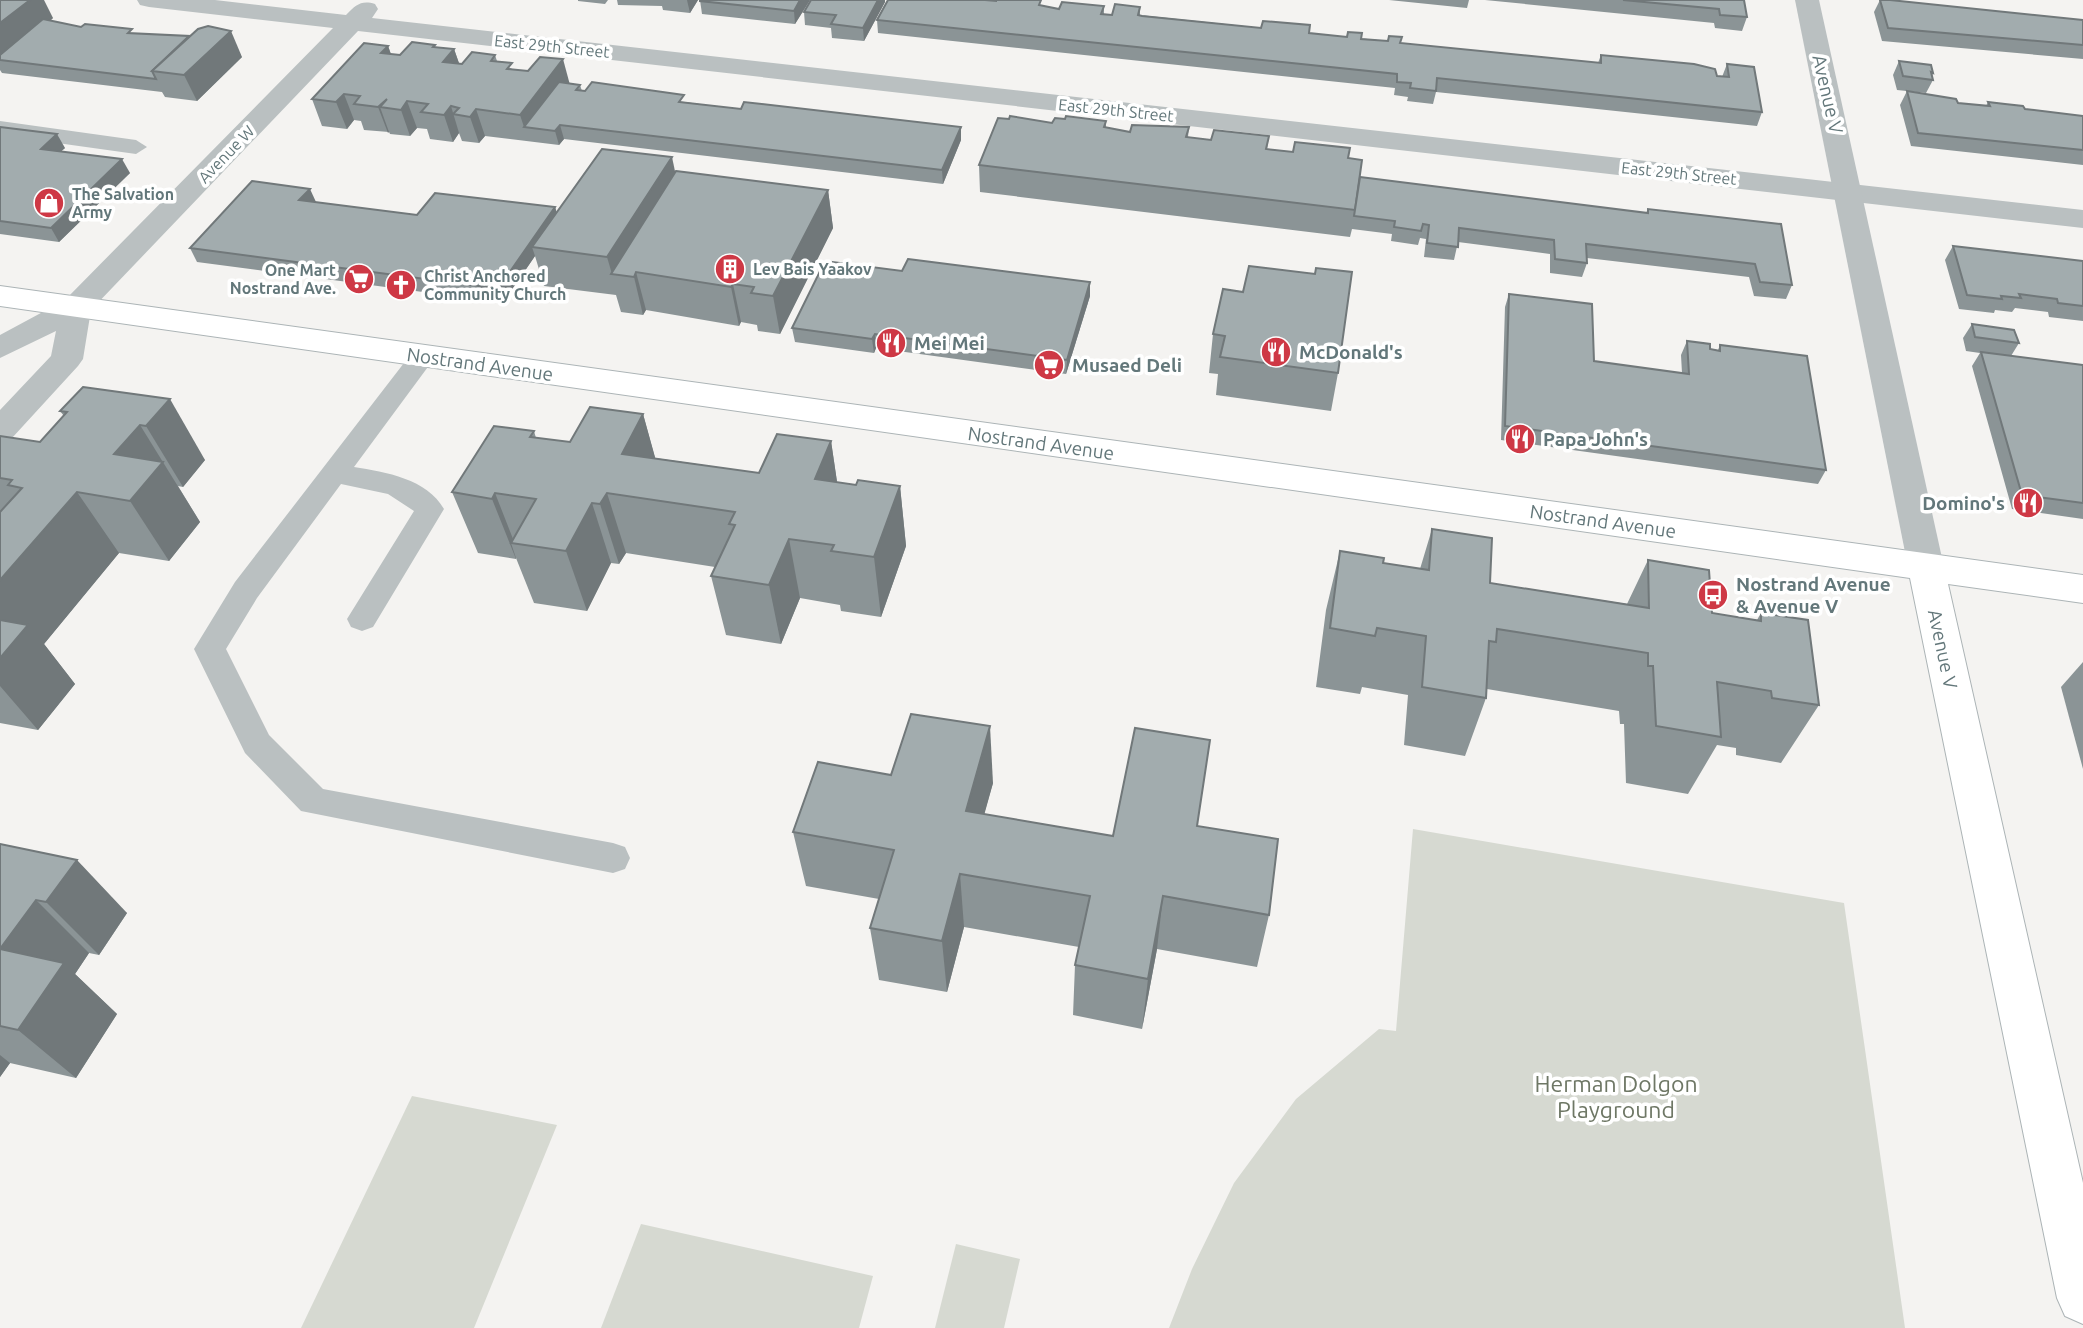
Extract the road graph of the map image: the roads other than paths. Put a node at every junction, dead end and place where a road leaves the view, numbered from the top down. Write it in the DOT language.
graph roads {
  1 [pos="149,0"];
  2 [pos="375,0"];
  3 [pos="1807,0"];
  4 [pos="353,23"];
  5 [pos="0,128"];
  6 [pos="136,148"];
  7 [pos="1850,193"];
  8 [pos="2083,219"];
  9 [pos="0,296"];
  10 [pos="76,307"];
  11 [pos="0,348"];
  12 [pos="423,356"];
  13 [pos="0,430"];
  14 [pos="334,473"];
  15 [pos="1926,567"];
  16 [pos="2083,589"];
  17 [pos="362,619"];
  18 [pos="613,858"];
  19 [pos="2073,1209"];
  20 [pos="2083,1298"];
  1 -- 4 [label="street, East 29th Street"];
  2 -- 4 [label="street, Avenue W"];
  3 -- 7 [label="street, Avenue V"];
  4 -- 7 [label="street, East 29th Street"];
  4 -- 10 [label="street, Avenue W"];
  5 -- 6 [label="lane"];
  7 -- 8 [label="street, East 29th Street"];
  7 -- 15 [label="street, Avenue V"];
  9 -- 10 [label="main road, Nostrand Avenue"];
  10 -- 11 [label="street, Avenue W"];
  10 -- 12 [label="main road, Nostrand Avenue"];
  10 -- 13 [label="street"];
  12 -- 14 [label="lane"];
  12 -- 15 [label="main road, Nostrand Avenue"];
  14 -- 17 [label="lane"];
  14 -- 18 [label="lane"];
  15 -- 16 [label="main road, Nostrand Avenue"];
  15 -- 19 [label="main road, Avenue V"];
  19 -- 20 [label="main road, Avenue V"];
}
